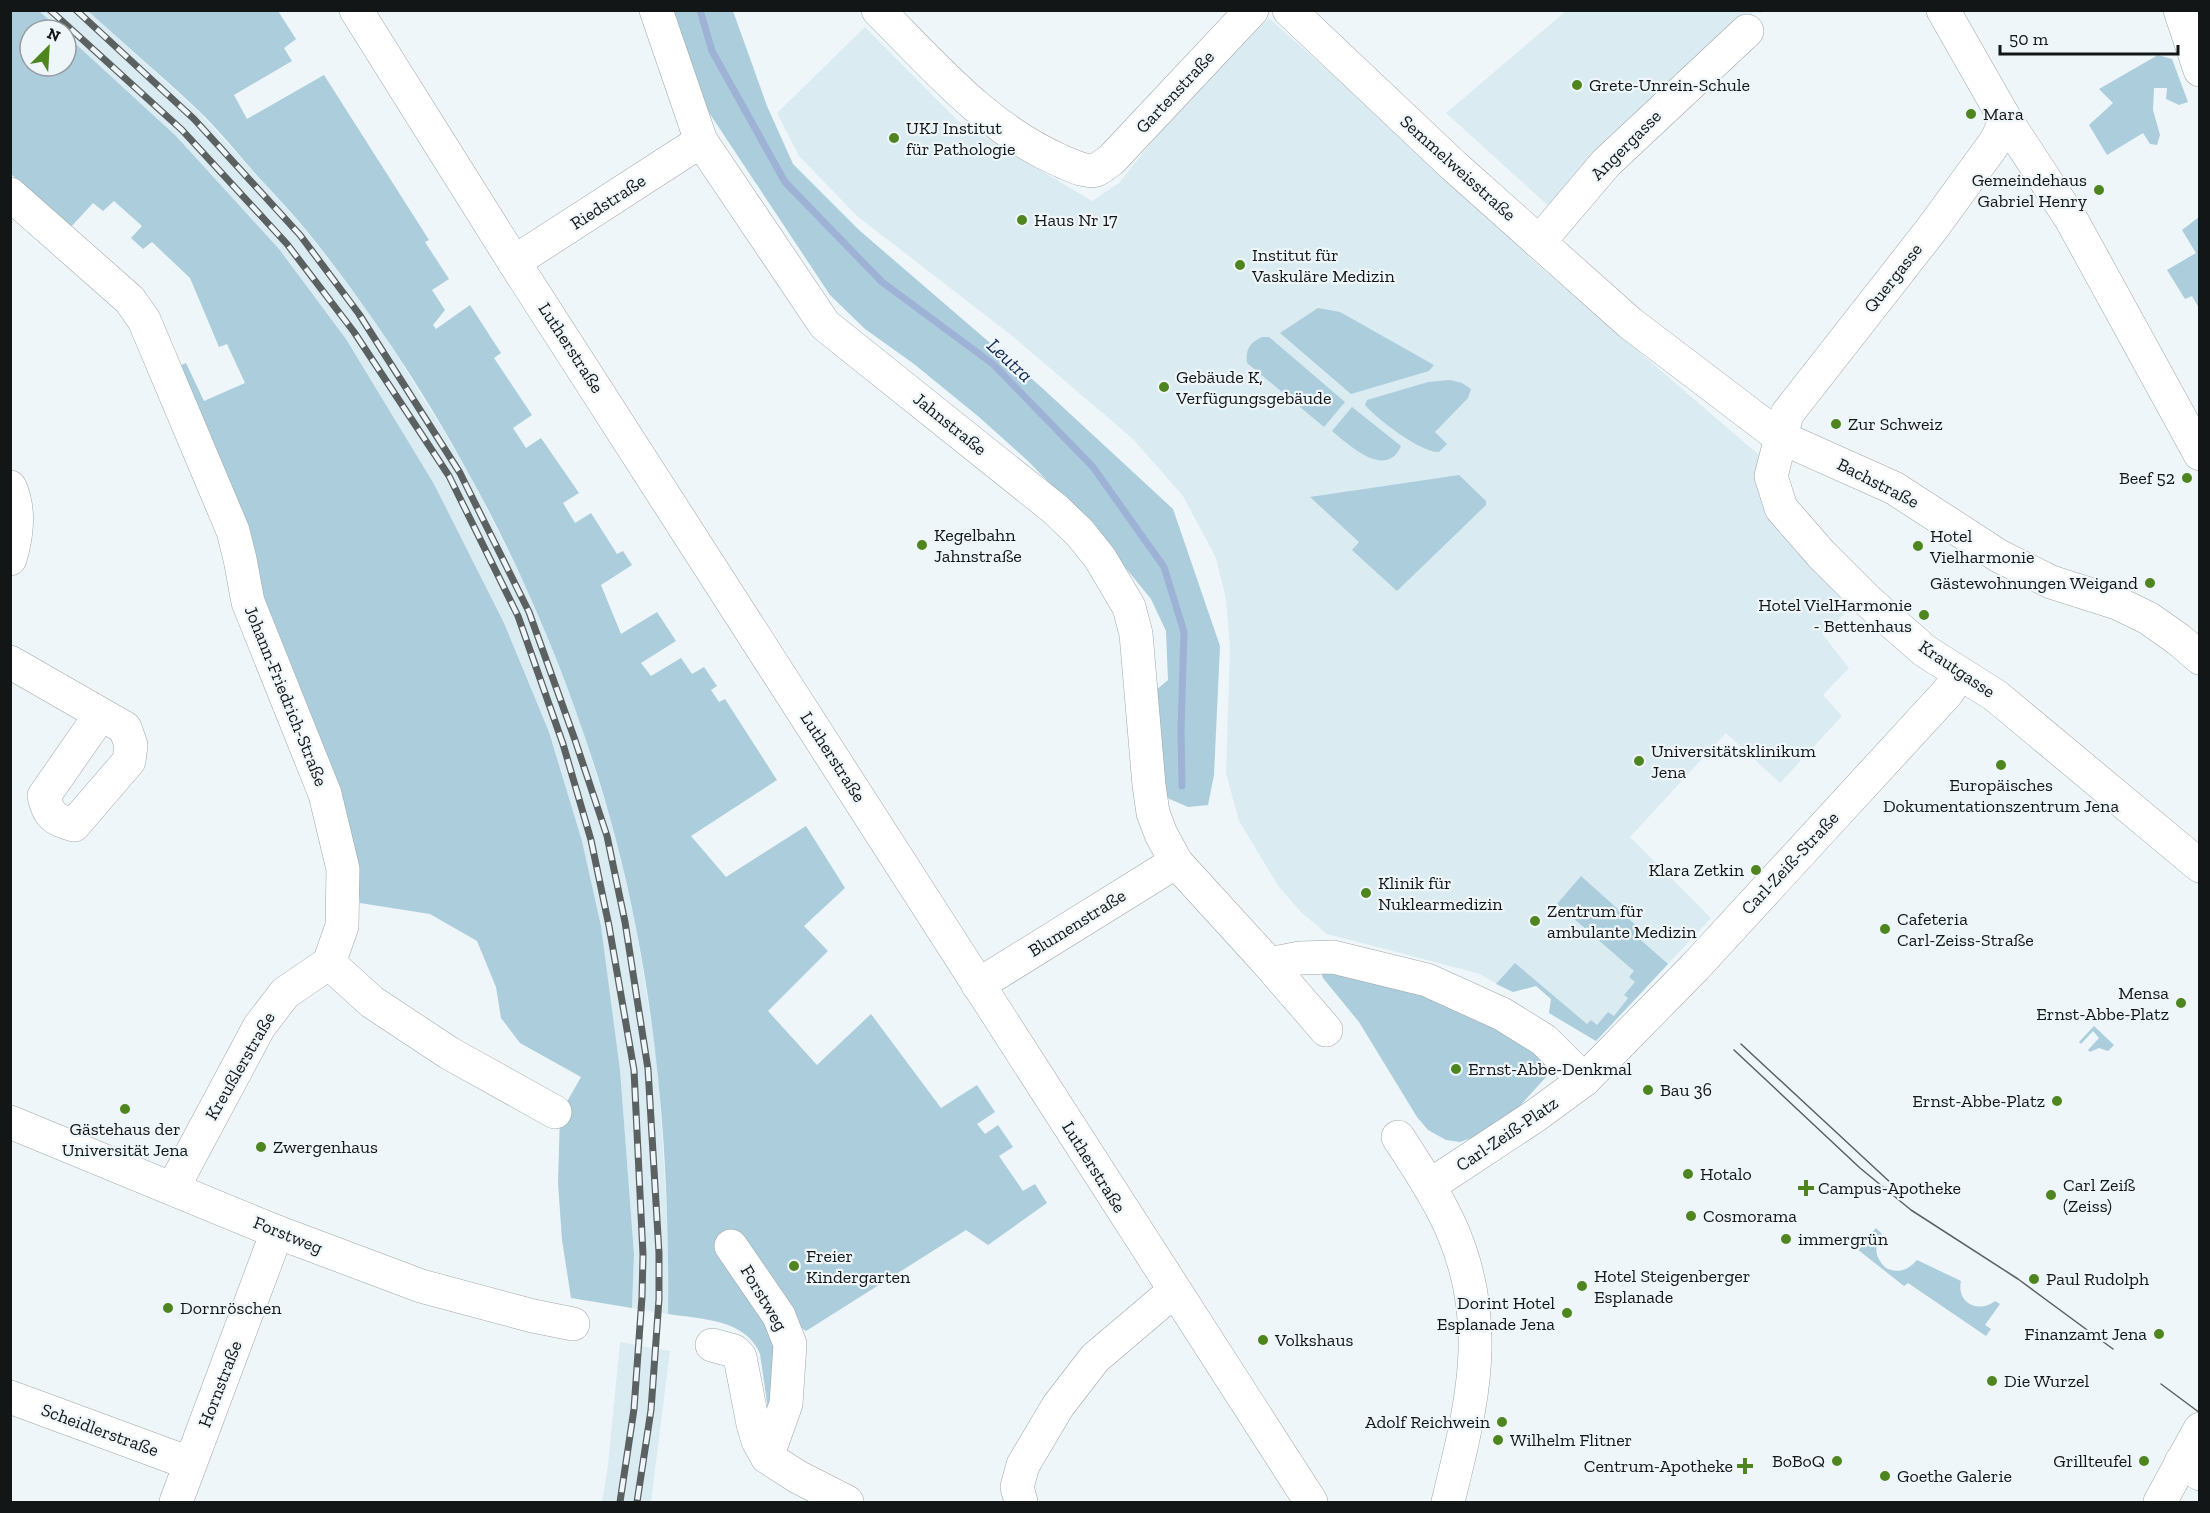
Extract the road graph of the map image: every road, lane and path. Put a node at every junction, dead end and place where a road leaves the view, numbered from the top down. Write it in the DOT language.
graph roads {
  1 [pos="356,10"];
  2 [pos="656,10"];
  3 [pos="878,10"];
  4 [pos="1252,10"];
  5 [pos="1289,10"];
  6 [pos="1943,10"];
  7 [pos="2180,10"];
  8 [pos="1747,31"];
  9 [pos="2199,70"];
  10 [pos="2004,117"];
  11 [pos="701,141"];
  12 [pos="10,194"];
  13 [pos="1539,242"];
  14 [pos="514,262"];
  15 [pos="1630,323"];
  16 [pos="1780,437"];
  17 [pos="2199,454"];
  18 [pos="10,487"];
  19 [pos="10,559"];
  20 [pos="2199,658"];
  21 [pos="10,662"];
  22 [pos="1960,674"];
  23 [pos="101,714"];
  24 [pos="1176,862"];
  25 [pos="2199,866"];
  26 [pos="329,963"];
  27 [pos="1269,964"];
  28 [pos="978,985"];
  29 [pos="1326,1030"];
  30 [pos="1616,1049"];
  31 [pos="1584,1080"];
  32 [pos="555,1112"];
  33 [pos="10,1122"];
  34 [pos="1398,1137"];
  35 [pos="1430,1186"];
  36 [pos="173,1188"];
  37 [pos="277,1232"];
  38 [pos="731,1246"];
  39 [pos="1173,1291"];
  40 [pos="573,1324"];
  41 [pos="712,1345"];
  42 [pos="10,1397"];
  43 [pos="2199,1429"];
  44 [pos="767,1457"];
  45 [pos="189,1463"];
  46 [pos="2190,1468"];
  47 [pos="176,1503"];
  48 [pos="847,1503"];
  49 [pos="1021,1503"];
  50 [pos="1311,1503"];
  51 [pos="1448,1503"];
  52 [pos="2160,1503"];
  1 -- 14 [label="street, Lutherstraße"];
  2 -- 11 [label="street, Jahnstraße"];
  3 -- 4 [label="street, Gartenstraße"];
  5 -- 13 [label="street, Semmelweisstraße"];
  6 -- 10 [label="street"];
  7 -- 9 [label="street"];
  8 -- 13 [label="street, Angergasse"];
  10 -- 16 [label="street, Quergasse"];
  10 -- 17 [label="street"];
  11 -- 14 [label="street, Riedstraße"];
  11 -- 24 [label="street, Jahnstraße"];
  12 -- 26 [label="street, Johann-Friedrich-Straße"];
  13 -- 15 [label="street, Semmelweisstraße"];
  14 -- 28 [label="street, Lutherstraße"];
  15 -- 16 [label="street, Bachstraße"];
  16 -- 20 [label="street, Bachstraße"];
  16 -- 22 [label="street, Krautgasse"];
  18 -- 19 [label="street"];
  21 -- 23 [label="street"];
  22 -- 25 [label="street, Krautgasse"];
  22 -- 30 [label="street, Carl-Zeiß-Straße"];
  24 -- 27 [label="street"];
  24 -- 28 [label="street, Blumenstraße"];
  26 -- 32 [label="street"];
  26 -- 36 [label="street, Kreußlerstraße"];
  27 -- 29 [label="street"];
  27 -- 31 [label="street"];
  28 -- 39 [label="street, Lutherstraße"];
  30 -- 31 [label="street, Carl-Zeiß-Platz"];
  31 -- 35 [label="street, Carl-Zeiß-Platz"];
  33 -- 36 [label="street, Forstweg"];
  34 -- 35 [label="street"];
  35 -- 51 [label="street"];
  36 -- 37 [label="street, Forstweg"];
  37 -- 40 [label="street, Forstweg"];
  37 -- 45 [label="street, Hornstraße"];
  38 -- 44 [label="street, Forstweg"];
  39 -- 49 [label="street"];
  39 -- 50 [label="street, Lutherstraße"];
  41 -- 44 [label="street"];
  42 -- 45 [label="street, Scheidlerstraße"];
  43 -- 46 [label="street"];
  44 -- 48 [label="street"];
  45 -- 47 [label="street, Hornstraße"];
  46 -- 52 [label="street"];
}
